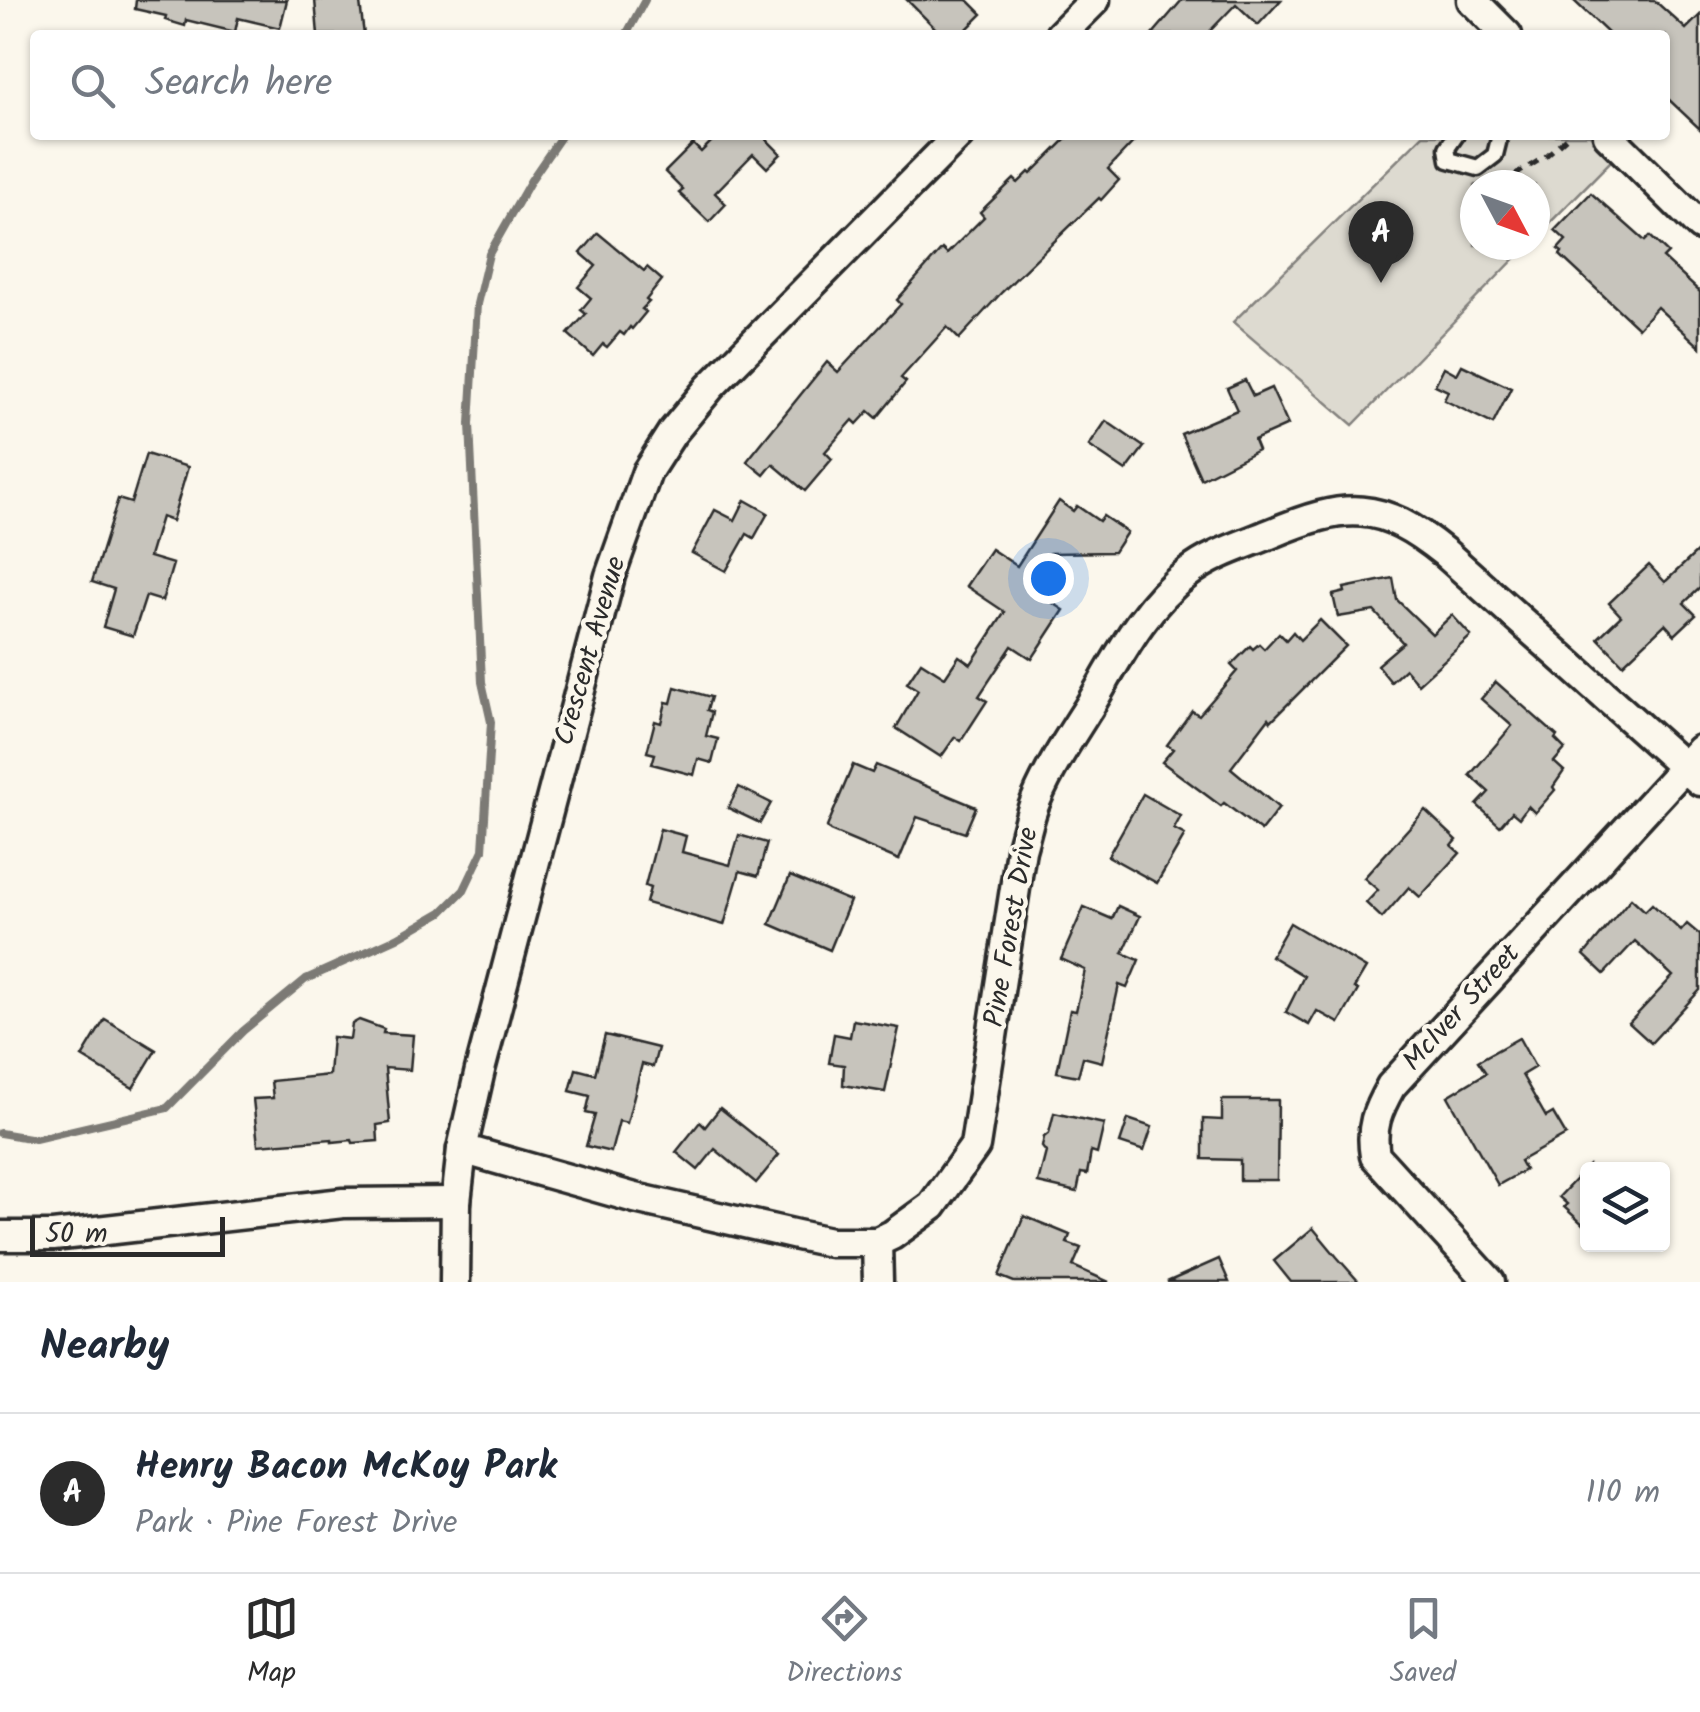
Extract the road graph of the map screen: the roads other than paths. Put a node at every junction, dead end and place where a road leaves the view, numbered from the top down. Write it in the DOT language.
graph roads {
  1 [pos="1095,0"];
  2 [pos="1472,0"];
  3 [pos="1065,30"];
  4 [pos="1502,30"];
  5 [pos="954,140"];
  6 [pos="1453,140"];
  7 [pos="1498,140"];
  8 [pos="1613,140"];
  9 [pos="1700,226"];
  10 [pos="1695,766"];
  11 [pos="462,1149"];
  12 [pos="456,1202"];
  13 [pos="0,1236"];
  14 [pos="877,1242"];
  15 [pos="455,1282"];
  16 [pos="878,1282"];
  17 [pos="1490,1282"];
  1 -- 3 [label="street"];
  2 -- 4 [label="street"];
  5 -- 11 [label="street, Crescent Avenue"];
  6 -- 7 [label="lane"];
  8 -- 9 [label="street"];
  10 -- 14 [label="street, Pine Forest Drive"];
  10 -- 17 [label="street, McIver Street"];
  11 -- 12 [label="street, Crescent Avenue"];
  11 -- 14 [label="street"];
  12 -- 13 [label="street"];
  12 -- 15 [label="street, Crescent Avenue"];
  14 -- 16 [label="street"];
}
